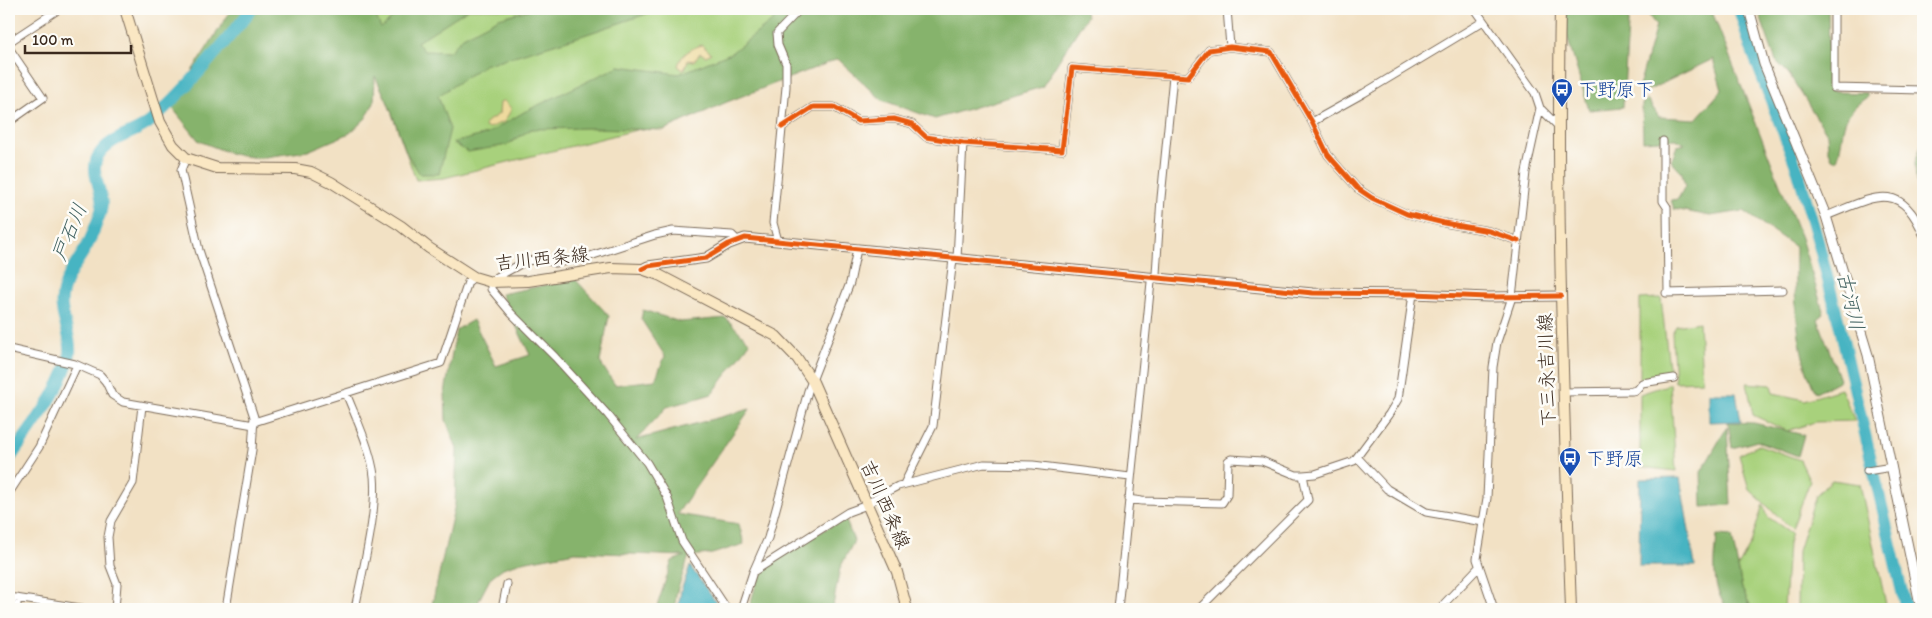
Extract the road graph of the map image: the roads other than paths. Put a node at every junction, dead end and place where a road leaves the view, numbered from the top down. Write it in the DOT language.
graph roads {
  1 [pos="58,9"];
  2 [pos="126,9"];
  3 [pos="800,9"];
  4 [pos="1227,9"];
  5 [pos="1475,9"];
  6 [pos="1560,9"];
  7 [pos="1749,9"];
  8 [pos="1834,9"];
  9 [pos="1482,22"];
  10 [pos="9,42"];
  11 [pos="1230,47"];
  12 [pos="9,48"];
  13 [pos="1173,76"];
  14 [pos="1923,90"];
  15 [pos="1540,108"];
  16 [pos="9,122"];
  17 [pos="1312,122"];
  18 [pos="1559,126"];
  19 [pos="782,127"];
  20 [pos="1663,141"];
  21 [pos="963,143"];
  22 [pos="186,158"];
  23 [pos="1826,216"];
  24 [pos="1923,234"];
  25 [pos="737,240"];
  26 [pos="778,241"];
  27 [pos="1518,241"];
  28 [pos="857,249"];
  29 [pos="955,259"];
  30 [pos="642,269"];
  31 [pos="474,277"];
  32 [pos="1154,278"];
  33 [pos="491,282"];
  34 [pos="1783,290"];
  35 [pos="1413,294"];
  36 [pos="1561,296"];
  37 [pos="1512,297"];
  38 [pos="9,349"];
  39 [pos="76,364"];
  40 [pos="1674,378"];
  41 [pos="813,382"];
  42 [pos="1564,392"];
  43 [pos="346,393"];
  44 [pos="142,406"];
  45 [pos="254,424"];
  46 [pos="1357,457"];
  47 [pos="1889,467"];
  48 [pos="1867,471"];
  49 [pos="1303,475"];
  50 [pos="1130,477"];
  51 [pos="904,484"];
  52 [pos="9,493"];
  53 [pos="1128,499"];
  54 [pos="867,505"];
  55 [pos="1484,522"];
  56 [pos="1479,567"];
  57 [pos="753,572"];
  58 [pos="507,584"];
  59 [pos="9,596"];
  60 [pos="17,598"];
  61 [pos="16,609"];
  62 [pos="87,609"];
  63 [pos="116,609"];
  64 [pos="226,609"];
  65 [pos="355,609"];
  66 [pos="502,609"];
  67 [pos="727,609"];
  68 [pos="740,609"];
  69 [pos="907,609"];
  70 [pos="1118,609"];
  71 [pos="1199,609"];
  72 [pos="1439,609"];
  73 [pos="1494,609"];
  74 [pos="1572,609"];
  75 [pos="1921,609"];
  1 -- 10 [label="street"];
  2 -- 22 [label="main road"];
  3 -- 19 [label="street"];
  4 -- 11 [label="street"];
  5 -- 9 [label="street"];
  6 -- 18 [label="main road, 下三永吉川線"];
  7 -- 23 [label="street"];
  8 -- 14 [label="street"];
  9 -- 15 [label="street"];
  9 -- 17 [label="street"];
  11 -- 13 [label="street"];
  11 -- 17 [label="street"];
  12 -- 16 [label="street"];
  13 -- 21 [label="street"];
  13 -- 32 [label="street"];
  15 -- 18 [label="street"];
  15 -- 27 [label="street"];
  17 -- 27 [label="street"];
  18 -- 36 [label="main road, 下三永吉川線"];
  19 -- 21 [label="street"];
  19 -- 26 [label="street"];
  20 -- 34 [label="street"];
  21 -- 29 [label="street"];
  22 -- 31 [label="main road, 吉川西条線"];
  22 -- 45 [label="street"];
  23 -- 24 [label="street"];
  23 -- 47 [label="street"];
  25 -- 26 [label="street"];
  25 -- 30 [label="street"];
  25 -- 33 [label="street"];
  26 -- 28 [label="street"];
  27 -- 37 [label="street"];
  28 -- 29 [label="street"];
  28 -- 41 [label="street"];
  29 -- 32 [label="street"];
  29 -- 51 [label="street"];
  30 -- 33 [label="main road, 吉川西条線"];
  30 -- 41 [label="main road, 吉川西条線"];
  31 -- 33 [label="main road, 吉川西条線"];
  31 -- 43 [label="street"];
  32 -- 35 [label="street"];
  32 -- 50 [label="street"];
  33 -- 67 [label="street"];
  35 -- 37 [label="street"];
  35 -- 46 [label="street"];
  36 -- 37 [label="street"];
  36 -- 42 [label="main road, 下三永吉川線"];
  37 -- 55 [label="street"];
  38 -- 39 [label="street"];
  39 -- 44 [label="street"];
  39 -- 52 [label="street"];
  40 -- 42 [label="street"];
  41 -- 54 [label="main road, 吉川西条線"];
  41 -- 57 [label="street"];
  42 -- 74 [label="main road, 下三永吉川線"];
  43 -- 45 [label="street"];
  43 -- 65 [label="street"];
  44 -- 45 [label="street"];
  44 -- 63 [label="street"];
  45 -- 64 [label="street"];
  46 -- 49 [label="street"];
  46 -- 55 [label="street"];
  47 -- 48 [label="street"];
  47 -- 75 [label="street"];
  49 -- 53 [label="street"];
  49 -- 71 [label="street"];
  50 -- 51 [label="street"];
  50 -- 53 [label="street"];
  51 -- 54 [label="street"];
  53 -- 70 [label="street"];
  54 -- 57 [label="street"];
  54 -- 69 [label="main road, 吉川西条線"];
  55 -- 56 [label="street"];
  56 -- 72 [label="street"];
  56 -- 73 [label="street"];
  57 -- 68 [label="street"];
  58 -- 66 [label="street"];
  59 -- 60 [label="street"];
  60 -- 61 [label="street"];
  60 -- 62 [label="street"];
}
